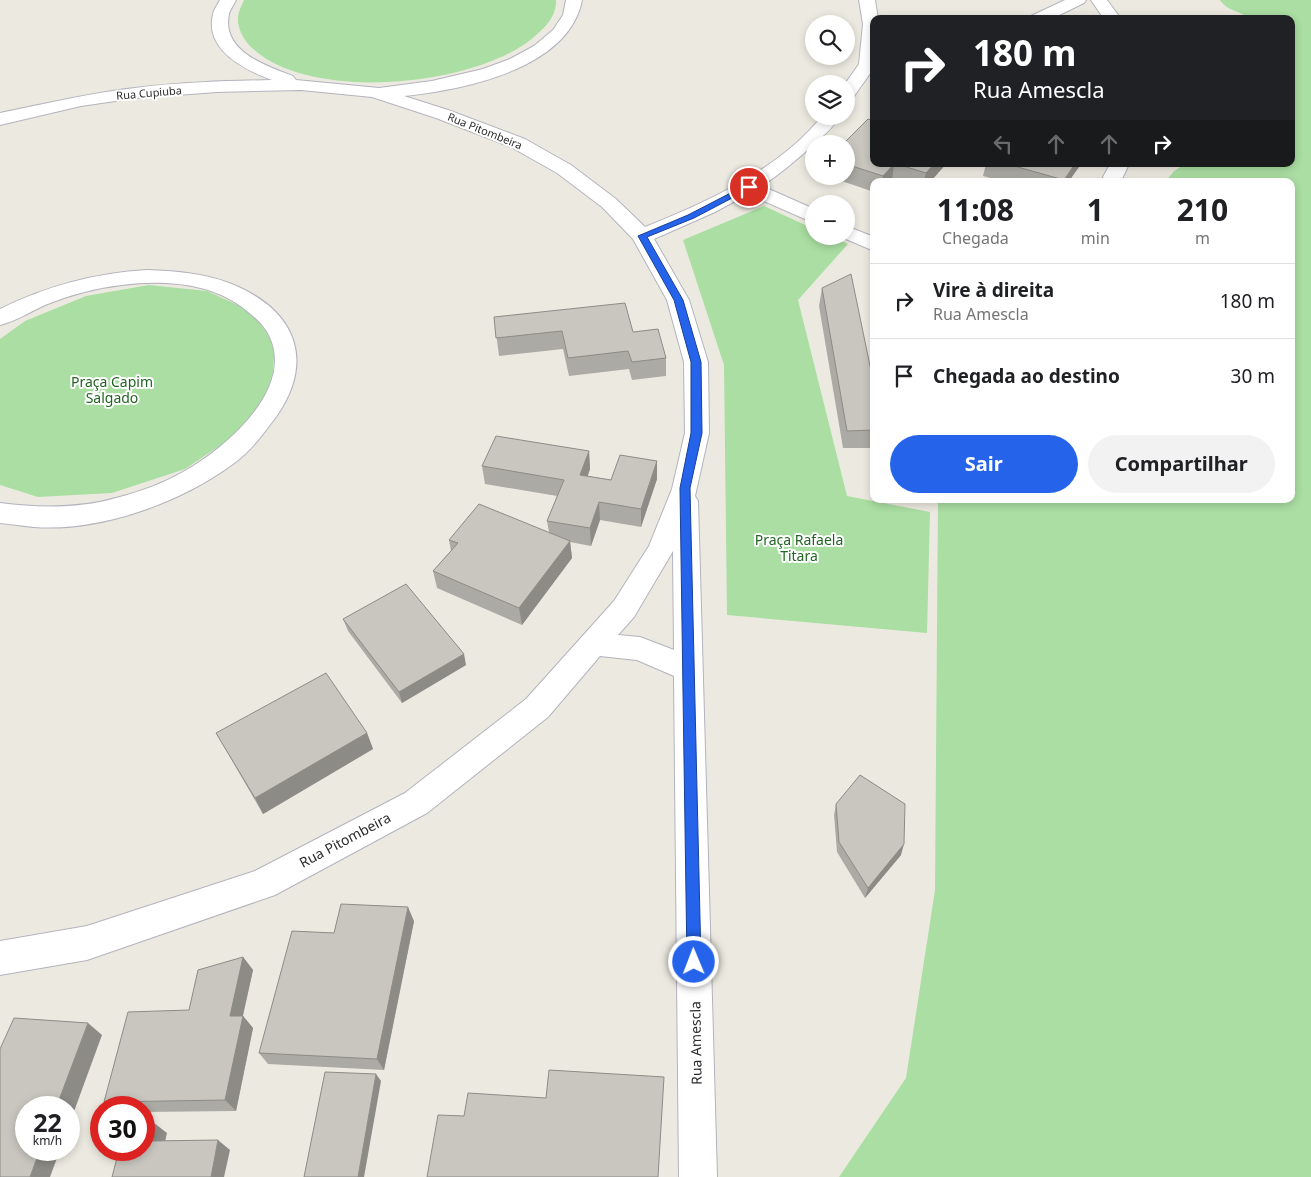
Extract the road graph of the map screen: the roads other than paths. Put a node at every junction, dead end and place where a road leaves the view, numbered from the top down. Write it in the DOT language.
graph roads {
  1 [pos="228,0"];
  2 [pos="574,0"];
  3 [pos="867,0"];
  4 [pos="1078,0"];
  5 [pos="1098,0"];
  6 [pos="1046,15"];
  7 [pos="1110,15"];
  8 [pos="870,18"];
  9 [pos="244,62"];
  10 [pos="870,65"];
  11 [pos="451,84"];
  12 [pos="855,84"];
  13 [pos="301,85"];
  14 [pos="217,87"];
  15 [pos="374,92"];
  16 [pos="442,114"];
  17 [pos="0,119"];
  18 [pos="822,125"];
  19 [pos="749,187"];
  20 [pos="805,213"];
  21 [pos="642,236"];
  22 [pos="855,236"];
  23 [pos="870,243"];
  24 [pos="0,318"];
  25 [pos="685,488"];
  26 [pos="0,513"];
  27 [pos="624,609"];
  28 [pos="594,644"];
  29 [pos="688,669"];
  30 [pos="0,958"];
  31 [pos="698,1177"];
  1 -- 9 [label="street"];
  2 -- 11 [label="street"];
  3 -- 8 [label="street"];
  4 -- 6 [label="street"];
  5 -- 7 [label="street"];
  9 -- 13 [label="street"];
  9 -- 14 [label="street"];
  10 -- 12 [label="street"];
  11 -- 15 [label="street"];
  11 -- 16 [label="street"];
  13 -- 14 [label="street, Rua Cupiuba"];
  13 -- 15 [label="street, Rua Pitombeira"];
  14 -- 17 [label="street, Rua Cupiuba"];
  15 -- 16 [label="street, Rua Pitombeira"];
  16 -- 21 [label="street, Rua Pitombeira"];
  18 -- 19 [label="street"];
  19 -- 20 [label="street"];
  19 -- 21 [label="street"];
  21 -- 25 [label="street, Rua Amescla"];
  22 -- 23 [label="street"];
  24 -- 26 [label="street"];
  25 -- 27 [label="street, Rua Amescla"];
  25 -- 29 [label="street, Rua Amescla"];
  27 -- 28 [label="street, Rua Pitombeira"];
  28 -- 29 [label="street"];
  28 -- 30 [label="street, Rua Pitombeira"];
  29 -- 31 [label="street, Rua Amescla"];
}
